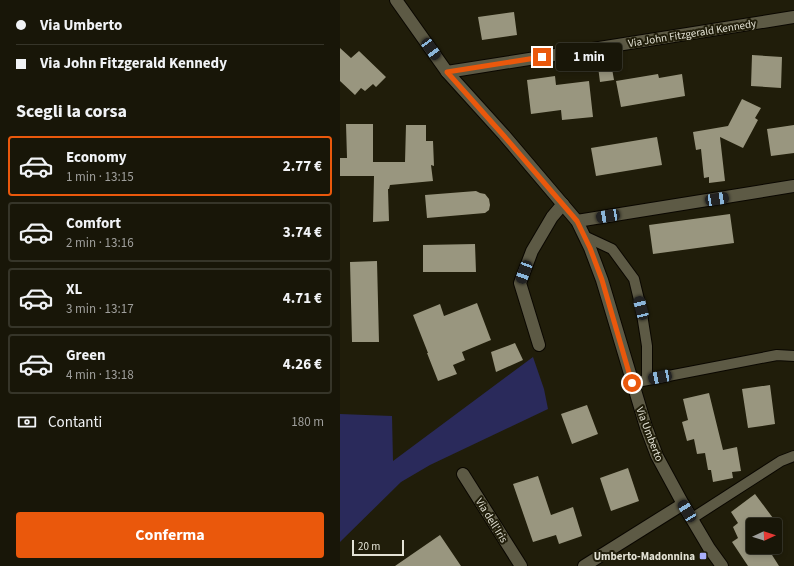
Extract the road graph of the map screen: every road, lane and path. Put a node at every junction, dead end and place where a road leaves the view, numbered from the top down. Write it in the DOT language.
graph roads {
  1 [pos="396,0"];
  2 [pos="794,17"];
  3 [pos="447,72"];
  4 [pos="794,186"];
  5 [pos="563,204"];
  6 [pos="577,221"];
  7 [pos="584,236"];
  8 [pos="539,345"];
  9 [pos="794,356"];
  10 [pos="647,380"];
  11 [pos="632,383"];
  12 [pos="794,456"];
  13 [pos="463,474"];
  14 [pos="683,504"];
  15 [pos="692,519"];
  16 [pos="522,566"];
  17 [pos="584,566"];
  18 [pos="722,566"];
  1 -- 3 [label="street, Via Umberto"];
  2 -- 3 [label="street, Via John Fitzgerald Kennedy"];
  3 -- 5 [label="street, Via Umberto"];
  4 -- 6 [label="street"];
  5 -- 6 [label="street, Via Umberto"];
  5 -- 8 [label="street"];
  6 -- 7 [label="street, Via Umberto"];
  7 -- 10 [label="lane"];
  7 -- 11 [label="street, Via Umberto"];
  9 -- 10 [label="lane"];
  10 -- 11 [label="lane"];
  11 -- 14 [label="street, Via Umberto"];
  12 -- 15 [label="lane"];
  13 -- 16 [label="street, Via dell'Iris"];
  14 -- 15 [label="street, Via Umberto"];
  14 -- 17 [label="street"];
  15 -- 18 [label="street, Via Umberto"];
}
